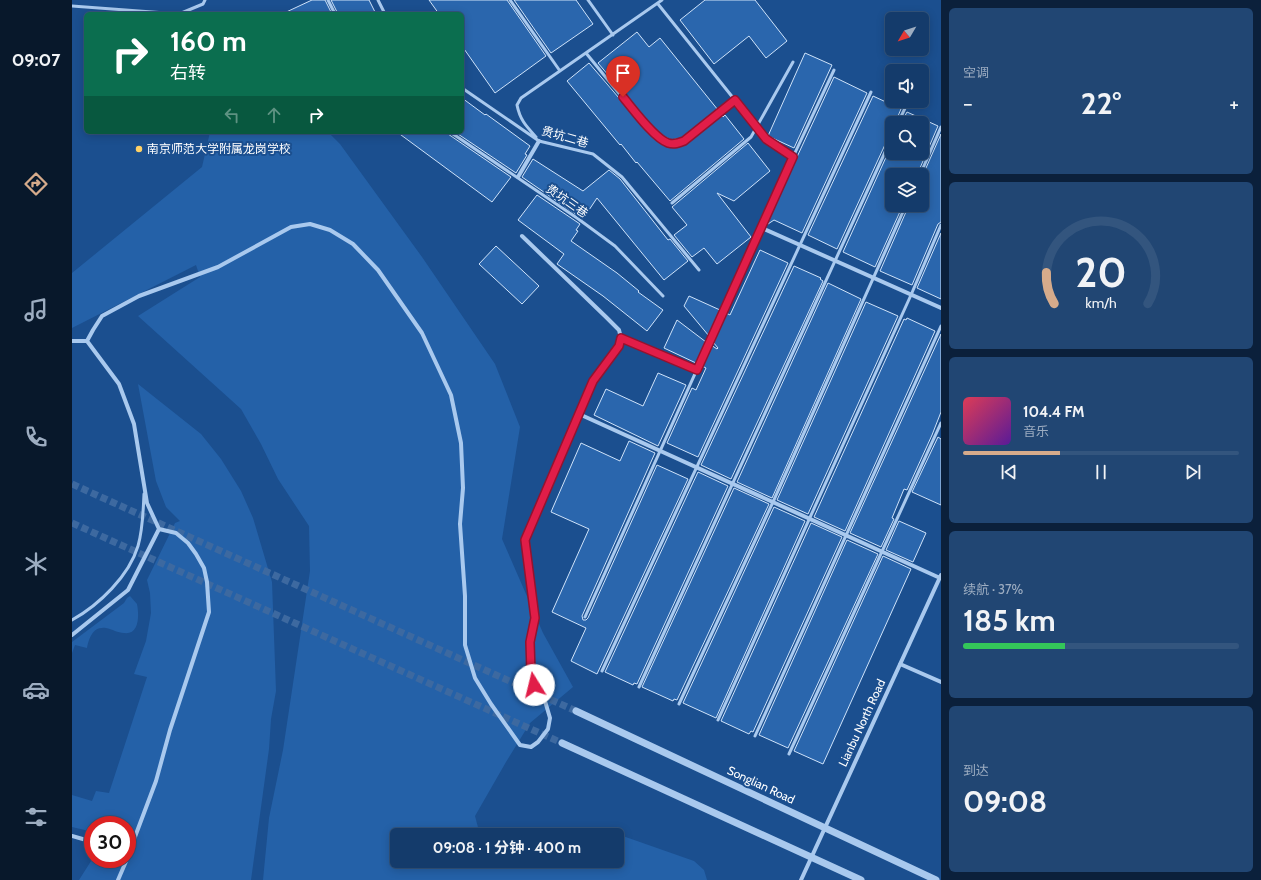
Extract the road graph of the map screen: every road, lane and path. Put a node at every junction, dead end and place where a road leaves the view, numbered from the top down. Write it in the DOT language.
graph roads {
  1 [pos="205,0"];
  2 [pos="328,0"];
  3 [pos="378,0"];
  4 [pos="510,0"];
  5 [pos="588,0"];
  6 [pos="662,0"];
  7 [pos="658,4"];
  8 [pos="72,6"];
  9 [pos="152,12"];
  10 [pos="184,12"];
  11 [pos="334,12"];
  12 [pos="384,12"];
  13 [pos="613,35"];
  14 [pos="586,53"];
  15 [pos="794,62"];
  16 [pos="834,70"];
  17 [pos="560,71"];
  18 [pos="464,89"];
  19 [pos="871,92"];
  20 [pos="735,100"];
  21 [pos="941,126"];
  22 [pos="757,128"];
  23 [pos="453,134"];
  24 [pos="539,141"];
  25 [pos="885,152"];
  26 [pos="793,157"];
  27 [pos="923,168"];
  28 [pos="518,177"];
  29 [pos="672,203"];
  30 [pos="903,212"];
  31 [pos="941,225"];
  32 [pos="762,228"];
  33 [pos="522,236"];
  34 [pos="800,245"];
  35 [pos="835,261"];
  36 [pos="699,270"];
  37 [pos="874,278"];
  38 [pos="911,295"];
  39 [pos="663,296"];
  40 [pos="941,308"];
  41 [pos="941,326"];
  42 [pos="621,338"];
  43 [pos="72,341"];
  44 [pos="87,342"];
  45 [pos="697,370"];
  46 [pos="579,414"];
  47 [pos="941,423"];
  48 [pos="660,451"];
  49 [pos="696,468"];
  50 [pos="732,484"];
  51 [pos="145,492"];
  52 [pos="773,502"];
  53 [pos="810,519"];
  54 [pos="159,529"];
  55 [pos="846,535"];
  56 [pos="882,552"];
  57 [pos="940,576"];
  58 [pos="585,618"];
  59 [pos="72,620"];
  60 [pos="72,635"];
  61 [pos="900,664"];
  62 [pos="602,670"];
  63 [pos="941,682"];
  64 [pos="639,687"];
  65 [pos="679,704"];
  66 [pos="576,710"];
  67 [pos="718,720"];
  68 [pos="755,736"];
  69 [pos="562,743"];
  70 [pos="789,754"];
  71 [pos="825,828"];
  72 [pos="136,832"];
  73 [pos="72,836"];
  74 [pos="84,839"];
  75 [pos="812,857"];
  76 [pos="123,868"];
  77 [pos="118,880"];
  78 [pos="801,880"];
  79 [pos="861,880"];
  80 [pos="936,880"];
  1 -- 10 [label="lane"];
  2 -- 11 [label="lane"];
  3 -- 12 [label="lane"];
  4 -- 17 [label="lane"];
  5 -- 13 [label="lane"];
  6 -- 7 [label="lane"];
  7 -- 13 [label="lane"];
  7 -- 20 [label="lane"];
  8 -- 9 [label="lane"];
  13 -- 14 [label="lane"];
  14 -- 17 [label="lane"];
  14 -- 20 [label="lane"];
  15 -- 22 [label="lane"];
  16 -- 26 [label="lane"];
  17 -- 24 [label="lane"];
  18 -- 24 [label="lane, 贵坑二巷"];
  19 -- 34 [label="lane"];
  20 -- 22 [label="lane"];
  21 -- 27 [label="lane"];
  22 -- 26 [label="lane"];
  22 -- 29 [label="lane"];
  23 -- 28 [label="lane, 贵坑三巷"];
  24 -- 28 [label="street"];
  24 -- 36 [label="lane, 贵坑二巷"];
  25 -- 35 [label="lane"];
  26 -- 32 [label="lane"];
  28 -- 39 [label="lane, 贵坑三巷"];
  30 -- 37 [label="lane"];
  31 -- 38 [label="lane"];
  32 -- 34 [label="street"];
  32 -- 45 [label="lane"];
  33 -- 42 [label="street"];
  34 -- 35 [label="street"];
  34 -- 49 [label="lane"];
  35 -- 37 [label="street"];
  35 -- 50 [label="lane"];
  37 -- 38 [label="street"];
  37 -- 52 [label="lane"];
  38 -- 40 [label="street"];
  38 -- 53 [label="lane"];
  41 -- 55 [label="lane"];
  42 -- 45 [label="lane"];
  42 -- 46 [label="street"];
  43 -- 44 [label="street"];
  44 -- 46 [label="street"];
  44 -- 51 [label="street"];
  45 -- 48 [label="lane"];
  46 -- 48 [label="street"];
  47 -- 56 [label="lane"];
  48 -- 49 [label="street"];
  48 -- 58 [label="lane"];
  49 -- 50 [label="street"];
  49 -- 62 [label="lane"];
  50 -- 52 [label="street"];
  50 -- 64 [label="lane"];
  51 -- 54 [label="street"];
  51 -- 59 [label="lane"];
  52 -- 53 [label="street"];
  52 -- 65 [label="lane"];
  53 -- 55 [label="street"];
  53 -- 67 [label="lane"];
  54 -- 60 [label="street"];
  54 -- 72 [label="street"];
  55 -- 56 [label="street"];
  55 -- 68 [label="lane"];
  56 -- 57 [label="street"];
  56 -- 70 [label="lane"];
  57 -- 61 [label="street, Lianbu North Road"];
  61 -- 63 [label="street"];
  61 -- 71 [label="street, Lianbu North Road"];
  66 -- 71 [label="street, Songlian Road"];
  69 -- 75 [label="street"];
  71 -- 75 [label="street, Lianbu North Road"];
  71 -- 80 [label="street, Songlian Road"];
  73 -- 74 [label="street"];
  75 -- 78 [label="street, Lianbu North Road"];
  75 -- 79 [label="street"];
  76 -- 77 [label="street"];
}
